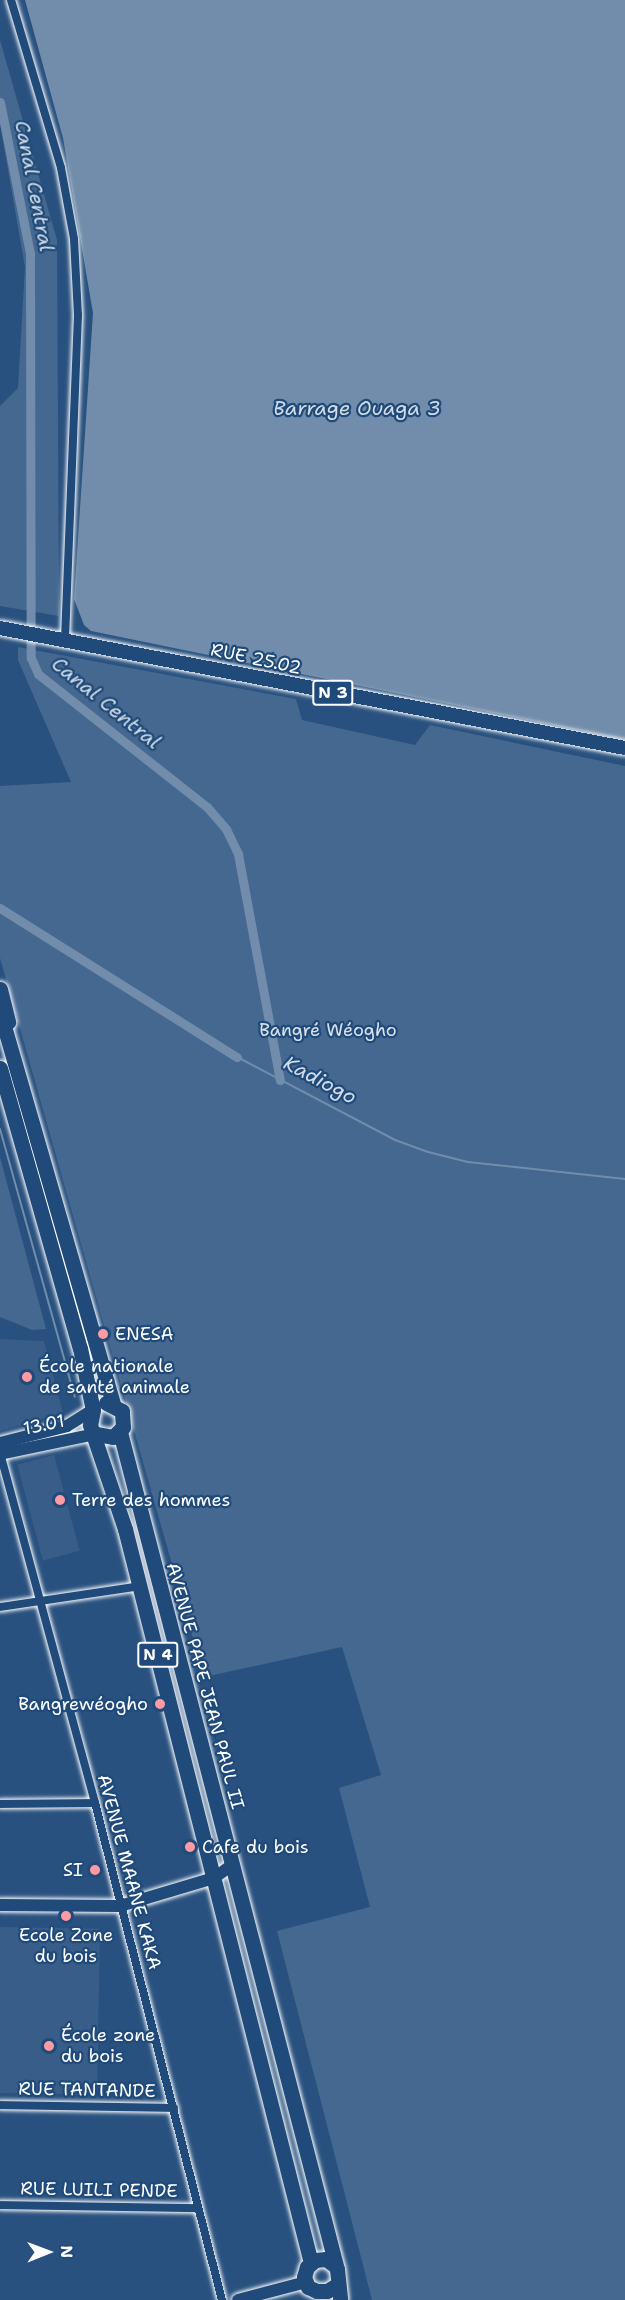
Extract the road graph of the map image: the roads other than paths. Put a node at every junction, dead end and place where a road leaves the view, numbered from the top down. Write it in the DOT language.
graph roads {
  1 [pos="11,0"];
  2 [pos="0,622"];
  3 [pos="0,628"];
  4 [pos="20,630"];
  5 [pos="65,639"];
  6 [pos="625,748"];
  7 [pos="0,989"];
  8 [pos="0,1012"];
  9 [pos="0,1068"];
  10 [pos="0,1077"];
  11 [pos="27,1101"];
  12 [pos="8,1102"];
  13 [pos="114,1404"];
  14 [pos="93,1410"];
  15 [pos="120,1432"];
  16 [pos="96,1434"];
  17 [pos="0,1443"];
  18 [pos="0,1454"];
  19 [pos="140,1586"];
  20 [pos="39,1604"];
  21 [pos="0,1607"];
  22 [pos="95,1803"];
  23 [pos="0,1804"];
  24 [pos="232,1865"];
  25 [pos="214,1878"];
  26 [pos="0,1905"];
  27 [pos="120,1906"];
  28 [pos="0,2105"];
  29 [pos="174,2108"];
  30 [pos="0,2205"];
  31 [pos="198,2208"];
  32 [pos="310,2263"];
  33 [pos="334,2265"];
  34 [pos="338,2283"];
  35 [pos="314,2291"];
  36 [pos="222,2300"];
  37 [pos="238,2300"];
  38 [pos="340,2300"];
  1 -- 5 [label="street"];
  2 -- 4 [label="main road, RUE 25.02 / N 3"];
  3 -- 4 [label="main road, RUE 25.02 / N 3"];
  4 -- 5 [label="main road, RUE 25.02 / N 3"];
  5 -- 6 [label="main road, RUE 25.02 / N 3"];
  7 -- 11 [label="highway"];
  8 -- 11 [label="highway, N 4"];
  9 -- 12 [label="highway, N 4"];
  10 -- 12 [label="highway"];
  11 -- 13 [label="highway, AVENUE PAPE JEAN PAUL II / N 4"];
  12 -- 14 [label="highway, AVENUE PAPE JEAN PAUL II / N 4"];
  13 -- 14 [label="highway"];
  13 -- 15 [label="highway, AVENUE PAPE JEAN PAUL II / N 4"];
  14 -- 16 [label="highway, AVENUE PAPE JEAN PAUL II / N 4"];
  14 -- 17 [label="street, 13.01"];
  15 -- 16 [label="highway"];
  15 -- 24 [label="highway, AVENUE PAPE JEAN PAUL II / N 4"];
  16 -- 18 [label="street, 13.01"];
  16 -- 19 [label="highway, AVENUE PAPE JEAN PAUL II / N 4"];
  18 -- 20 [label="street, AVENUE MAANE KAKA"];
  19 -- 20 [label="street"];
  19 -- 25 [label="highway, AVENUE PAPE JEAN PAUL II / N 4"];
  20 -- 21 [label="street"];
  20 -- 22 [label="street, AVENUE MAANE KAKA"];
  22 -- 23 [label="street"];
  22 -- 27 [label="street, AVENUE MAANE KAKA"];
  24 -- 25 [label="street"];
  24 -- 33 [label="highway, AVENUE PAPE JEAN PAUL II / N 4"];
  25 -- 27 [label="street"];
  25 -- 32 [label="highway, AVENUE PAPE JEAN PAUL II / N 4"];
  26 -- 27 [label="street"];
  27 -- 29 [label="street, AVENUE MAANE KAKA"];
  28 -- 29 [label="street, RUE TANTANDE"];
  29 -- 31 [label="street, AVENUE MAANE KAKA"];
  30 -- 31 [label="street, RUE LUILI PENDE"];
  31 -- 36 [label="street, AVENUE MAANE KAKA"];
  32 -- 33 [label="highway"];
  32 -- 35 [label="highway, N 4"];
  33 -- 34 [label="highway, N 4"];
  34 -- 35 [label="highway"];
  34 -- 38 [label="highway, N 4"];
  35 -- 37 [label="street"];
}
